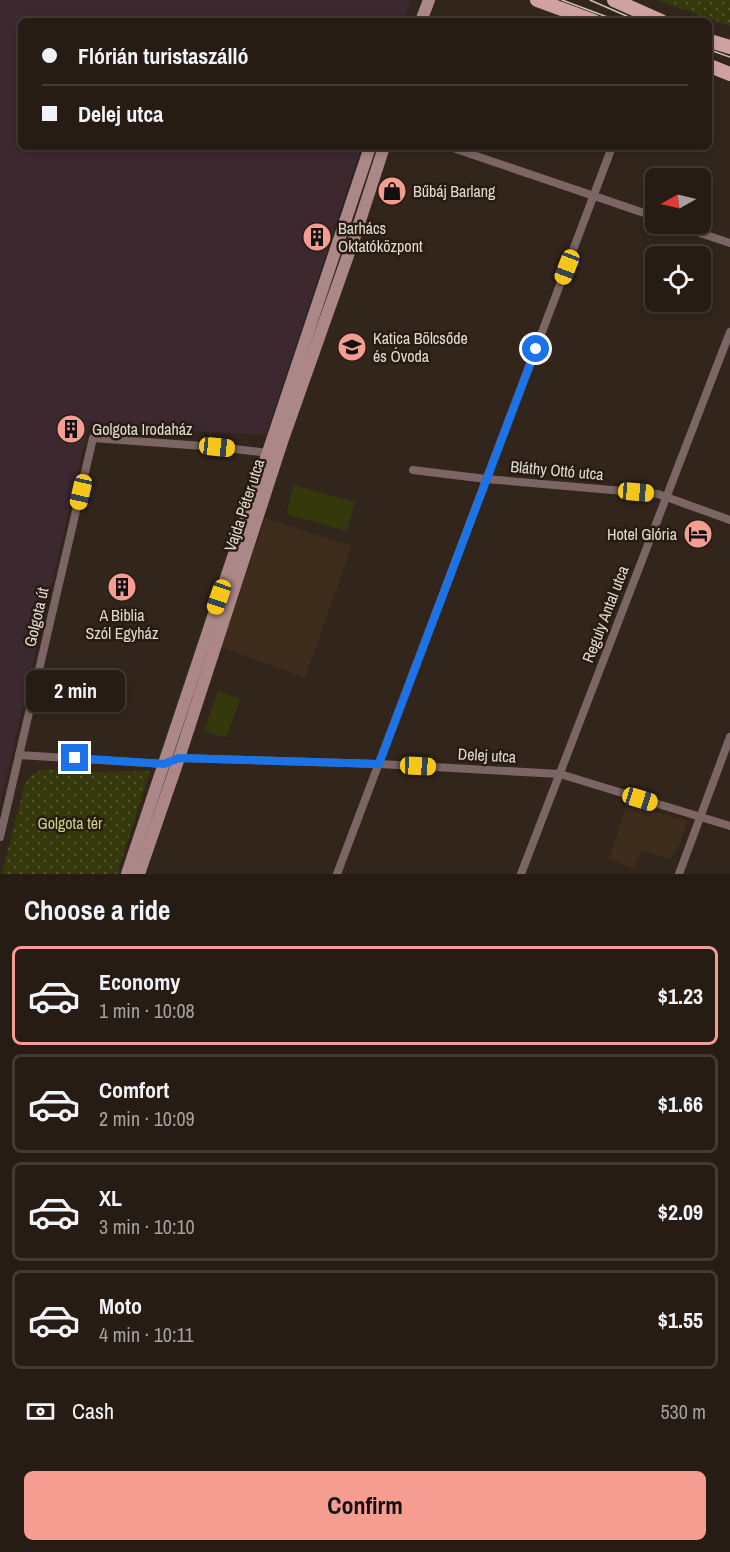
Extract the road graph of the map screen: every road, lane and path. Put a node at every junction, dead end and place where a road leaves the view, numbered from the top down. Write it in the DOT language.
graph roads {
  1 [pos="429,0"];
  2 [pos="537,0"];
  3 [pos="614,0"];
  4 [pos="423,18"];
  5 [pos="586,18"];
  6 [pos="654,18"];
  7 [pos="712,42"];
  8 [pos="730,47"];
  9 [pos="712,67"];
  10 [pos="730,74"];
  11 [pos="369,150"];
  12 [pos="383,150"];
  13 [pos="459,150"];
  14 [pos="611,150"];
  15 [pos="593,196"];
  16 [pos="645,214"];
  17 [pos="703,234"];
  18 [pos="730,243"];
  19 [pos="730,332"];
  20 [pos="273,453"];
  21 [pos="413,470"];
  22 [pos="486,479"];
  23 [pos="667,498"];
  24 [pos="730,520"];
  25 [pos="730,737"];
  26 [pos="19,755"];
  27 [pos="179,758"];
  28 [pos="164,764"];
  29 [pos="379,764"];
  30 [pos="560,774"];
  31 [pos="700,817"];
  32 [pos="730,826"];
  33 [pos="0,837"];
  34 [pos="127,874"];
  35 [pos="139,874"];
  36 [pos="337,874"];
  37 [pos="521,874"];
  38 [pos="679,874"];
  1 -- 4 [label="street"];
  2 -- 5 [label="main road"];
  3 -- 6 [label="main road"];
  7 -- 8 [label="main road"];
  9 -- 10 [label="main road"];
  11 -- 20 [label="street, Vajda Péter utca"];
  12 -- 20 [label="street, Vajda Péter utca"];
  13 -- 15 [label="street"];
  14 -- 15 [label="street"];
  15 -- 16 [label="street"];
  15 -- 22 [label="street"];
  17 -- 18 [label="street"];
  19 -- 23 [label="street, Reguly Antal utca"];
  20 -- 26 [label="street, Golgota út"];
  20 -- 27 [label="street, Vajda Péter utca"];
  20 -- 28 [label="street, Vajda Péter utca"];
  21 -- 22 [label="street, Bláthy Ottó utca"];
  22 -- 23 [label="street, Bláthy Ottó utca"];
  22 -- 29 [label="street"];
  23 -- 24 [label="street, Bláthy Ottó utca"];
  23 -- 30 [label="street, Reguly Antal utca"];
  25 -- 31 [label="street"];
  26 -- 28 [label="street, Delej utca"];
  26 -- 33 [label="street, Golgota út"];
  27 -- 28 [label="street, Delej utca"];
  27 -- 29 [label="street, Delej utca"];
  27 -- 35 [label="street, Vajda Péter utca"];
  28 -- 34 [label="street, Vajda Péter utca"];
  29 -- 30 [label="street, Delej utca"];
  29 -- 36 [label="street"];
  30 -- 31 [label="street, Delej utca"];
  30 -- 37 [label="street, Reguly Antal utca"];
  31 -- 32 [label="street, Delej utca"];
  31 -- 38 [label="street"];
}
